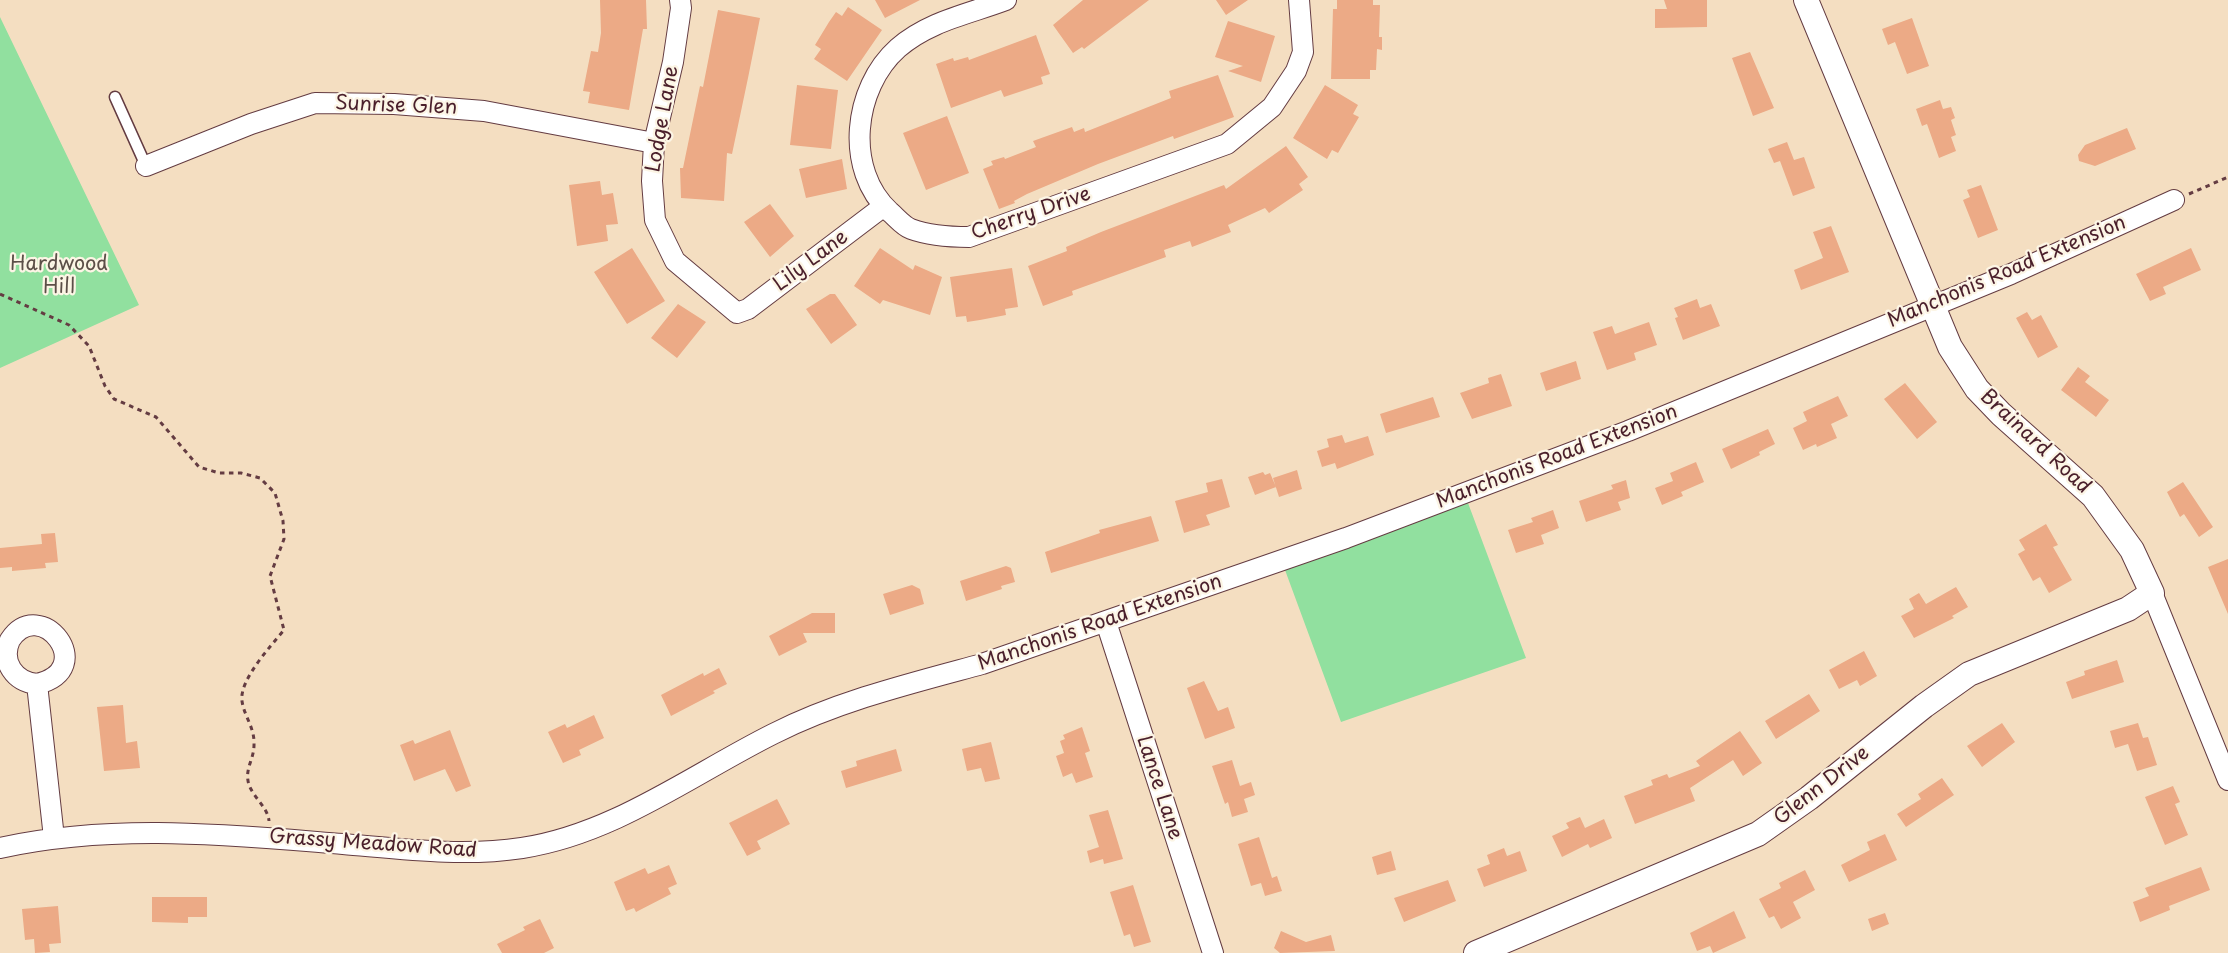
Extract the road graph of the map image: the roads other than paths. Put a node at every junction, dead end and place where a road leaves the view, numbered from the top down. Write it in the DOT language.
graph roads {
  1 [pos="680,0"];
  2 [pos="1006,0"];
  3 [pos="1299,0"];
  4 [pos="1806,0"];
  5 [pos="115,97"];
  6 [pos="654,144"];
  7 [pos="146,166"];
  8 [pos="2174,200"];
  9 [pos="884,206"];
  10 [pos="1931,306"];
  11 [pos="737,313"];
  12 [pos="2152,593"];
  13 [pos="1106,622"];
  14 [pos="927,679"];
  15 [pos="37,684"];
  16 [pos="2228,780"];
  17 [pos="54,838"];
  18 [pos="0,848"];
  19 [pos="1213,953"];
  20 [pos="1476,953"];
  1 -- 6 [label="street, Lodge Lane"];
  2 -- 9 [label="street, Cherry Drive"];
  3 -- 9 [label="street, Cherry Drive"];
  4 -- 10 [label="street, Brainard Road"];
  5 -- 7 [label="lane"];
  6 -- 7 [label="street, Sunrise Glen"];
  6 -- 11 [label="street, Lodge Lane"];
  8 -- 10 [label="street, Manchonis Road Extension"];
  9 -- 11 [label="street, Lily Lane"];
  10 -- 12 [label="street, Brainard Road"];
  10 -- 13 [label="street, Manchonis Road Extension"];
  12 -- 16 [label="street, Brainard Road"];
  12 -- 20 [label="street, Glenn Drive"];
  13 -- 14 [label="street, Manchonis Road Extension"];
  13 -- 19 [label="street, Lance Lane"];
  14 -- 17 [label="street, Grassy Meadow Road"];
  15 -- 17 [label="street"];
  17 -- 18 [label="street, Grassy Meadow Road"];
}
